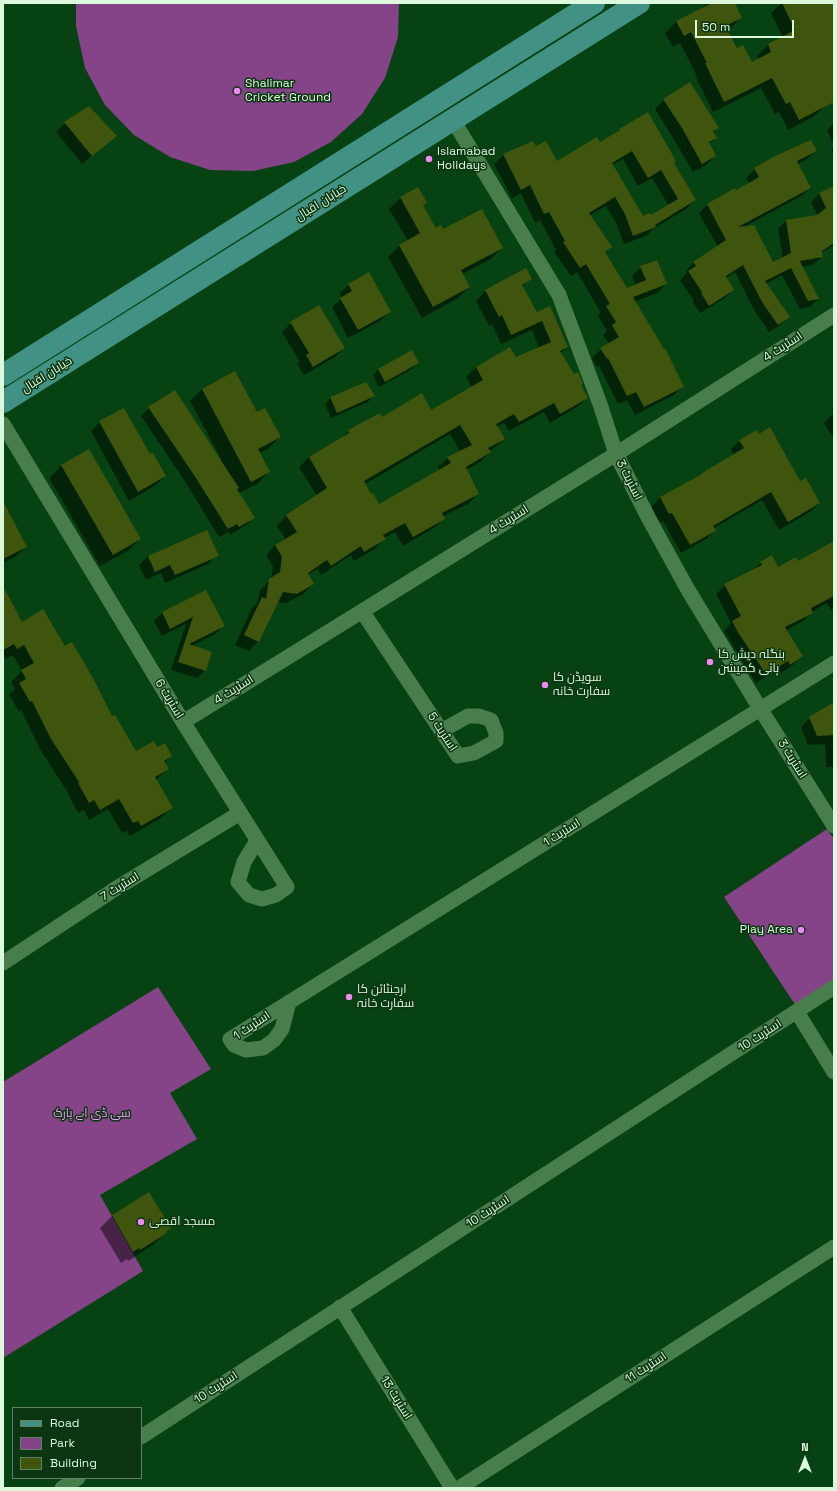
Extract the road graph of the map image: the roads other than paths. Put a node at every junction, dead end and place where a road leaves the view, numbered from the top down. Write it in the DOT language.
graph roads {
  1 [pos="594,3"];
  2 [pos="639,3"];
  3 [pos="453,120"];
  4 [pos="203,248"];
  5 [pos="215,269"];
  6 [pos="834,315"];
  7 [pos="3,375"];
  8 [pos="3,402"];
  9 [pos="3,424"];
  10 [pos="616,454"];
  11 [pos="362,610"];
  12 [pos="834,663"];
  13 [pos="760,710"];
  14 [pos="183,722"];
  15 [pos="443,730"];
  16 [pos="240,813"];
  17 [pos="834,826"];
  18 [pos="256,844"];
  19 [pos="3,963"];
  20 [pos="834,987"];
  21 [pos="289,1002"];
  22 [pos="797,1012"];
  23 [pos="834,1072"];
  24 [pos="834,1247"];
  25 [pos="340,1307"];
  26 [pos="142,1436"];
  27 [pos="76,1479"];
  28 [pos="62,1488"];
  29 [pos="452,1488"];
  30 [pos="459,1488"];
  1 -- 4 [label="main road, خیابان اقبال"];
  2 -- 3 [label="main road, خیابان اقبال"];
  3 -- 5 [label="main road, خیابان اقبال"];
  3 -- 10 [label="street, اسٹریٹ 3"];
  4 -- 5 [label="main road"];
  4 -- 7 [label="main road, خیابان اقبال"];
  5 -- 8 [label="main road, خیابان اقبال"];
  6 -- 10 [label="street, اسٹریٹ 4"];
  9 -- 14 [label="street, اسٹریٹ 6"];
  10 -- 11 [label="street, اسٹریٹ 4"];
  10 -- 13 [label="street, اسٹریٹ 3"];
  11 -- 14 [label="street, اسٹریٹ 4"];
  11 -- 15 [label="street, اسٹریٹ 5"];
  12 -- 13 [label="street, اسٹریٹ 1"];
  13 -- 17 [label="street, اسٹریٹ 3"];
  13 -- 21 [label="street, اسٹریٹ 1"];
  14 -- 16 [label="street, اسٹریٹ 6"];
  16 -- 18 [label="street, اسٹریٹ 6"];
  16 -- 19 [label="street, اسٹریٹ 7"];
  20 -- 22 [label="street, اسٹریٹ 10"];
  22 -- 23 [label="street"];
  22 -- 25 [label="street, اسٹریٹ 10"];
  24 -- 30 [label="street, اسٹریٹ 11"];
  25 -- 26 [label="street, اسٹریٹ 10"];
  25 -- 29 [label="street, اسٹریٹ 13"];
  27 -- 28 [label="street"];
}
